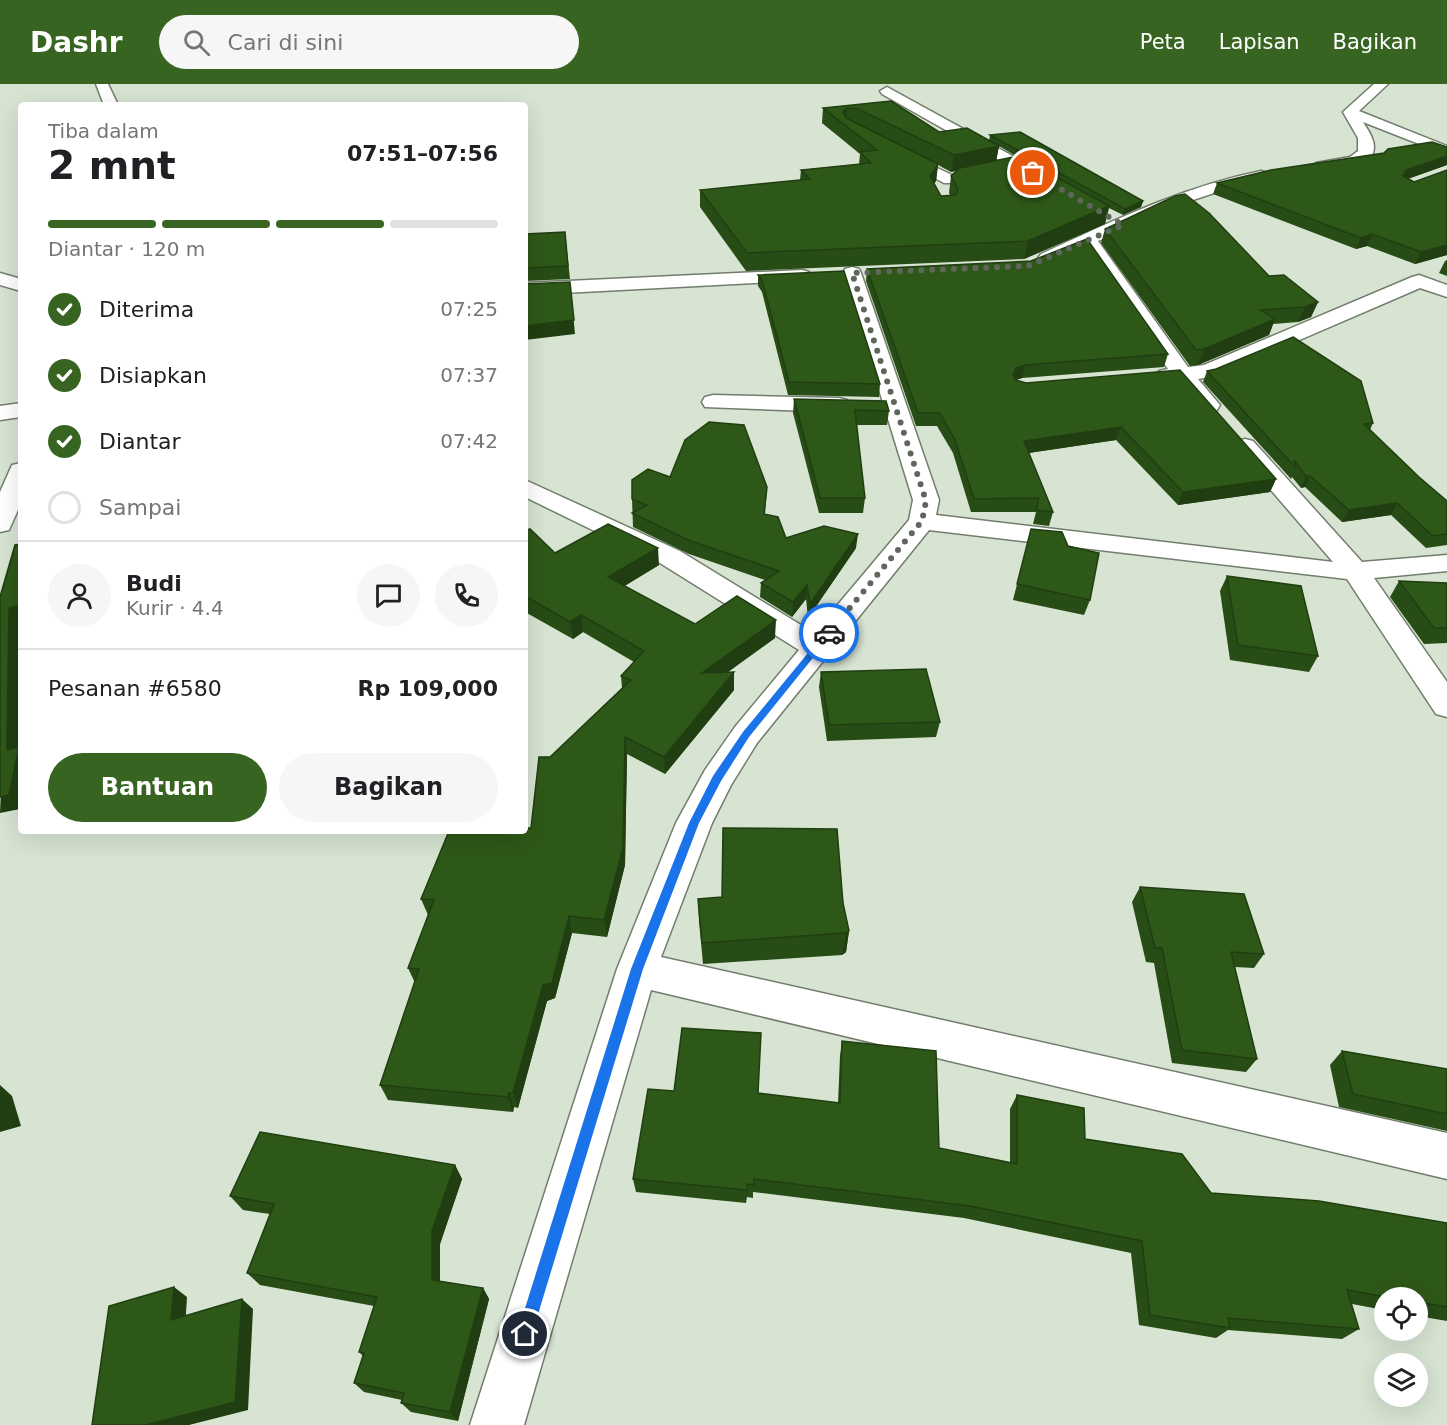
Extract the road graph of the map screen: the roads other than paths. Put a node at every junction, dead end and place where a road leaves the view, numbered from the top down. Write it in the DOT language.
graph roads {
  1 [pos="102,84"];
  2 [pos="1382,84"];
  3 [pos="887,91"];
  4 [pos="110,102"];
  5 [pos="1350,112"];
  6 [pos="881,144"];
  7 [pos="1447,151"];
  8 [pos="1018,165"];
  9 [pos="996,169"];
  10 [pos="1305,169"];
  11 [pos="1283,172"];
  12 [pos="1062,190"];
  13 [pos="938,192"];
  14 [pos="1102,213"];
  15 [pos="1123,225"];
  16 [pos="1088,240"];
  17 [pos="1033,265"];
  18 [pos="875,272"];
  19 [pos="817,275"];
  20 [pos="0,279"];
  21 [pos="18,284"];
  22 [pos="528,289"];
  23 [pos="1447,291"];
  24 [pos="1183,375"];
  25 [pos="1149,378"];
  26 [pos="713,402"];
  27 [pos="895,406"];
  28 [pos="18,410"];
  29 [pos="0,413"];
  30 [pos="18,478"];
  31 [pos="528,488"];
  32 [pos="922,521"];
  33 [pos="0,524"];
  34 [pos="1447,563"];
  35 [pos="1356,572"];
  36 [pos="817,648"];
  37 [pos="1447,706"];
  38 [pos="637,969"];
  39 [pos="1447,1156"];
  40 [pos="497,1425"];
  1 -- 4 [label="street"];
  2 -- 5 [label="street"];
  3 -- 8 [label="street"];
  5 -- 7 [label="street"];
  5 -- 10 [label="street"];
  6 -- 13 [label="street"];
  8 -- 9 [label="street"];
  8 -- 12 [label="street"];
  11 -- 15 [label="street"];
  14 -- 15 [label="street"];
  15 -- 16 [label="street"];
  16 -- 17 [label="street"];
  16 -- 24 [label="street"];
  18 -- 27 [label="street"];
  19 -- 22 [label="street"];
  20 -- 21 [label="street"];
  23 -- 24 [label="street"];
  24 -- 25 [label="street"];
  24 -- 35 [label="street"];
  26 -- 27 [label="street"];
  27 -- 32 [label="street"];
  28 -- 29 [label="street"];
  30 -- 33 [label="street"];
  31 -- 36 [label="street"];
  32 -- 35 [label="street"];
  32 -- 36 [label="street"];
  34 -- 35 [label="street"];
  35 -- 37 [label="street"];
  36 -- 38 [label="street"];
  38 -- 39 [label="street"];
  38 -- 40 [label="street"];
}
